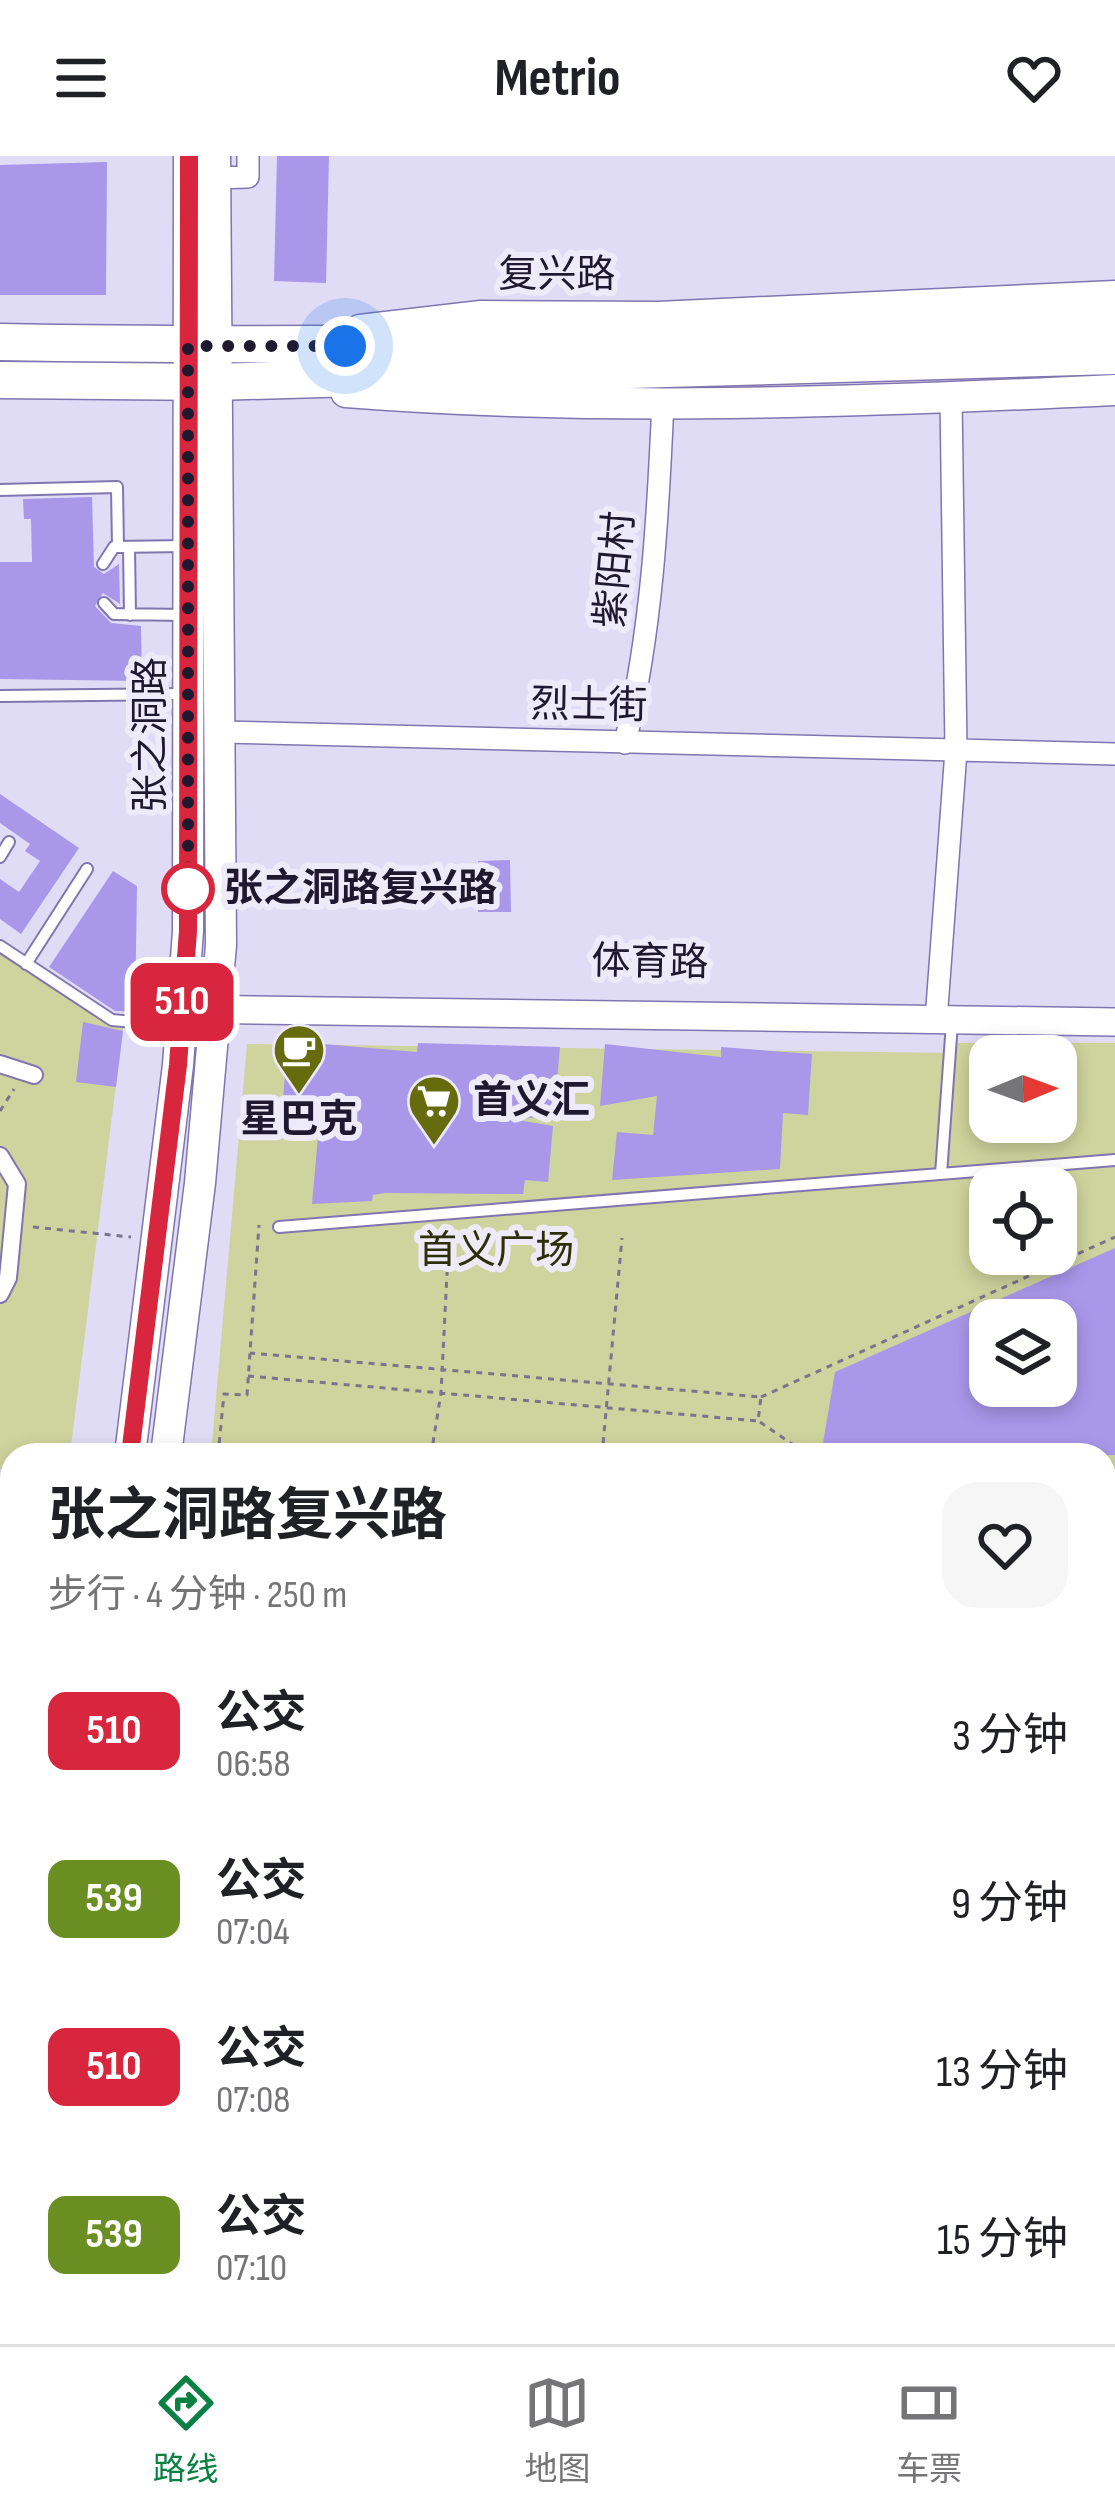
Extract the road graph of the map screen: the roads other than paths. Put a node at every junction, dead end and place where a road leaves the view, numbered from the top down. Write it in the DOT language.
graph roads {
  1 [pos="189,156"];
  2 [pos="248,156"];
  3 [pos="215,167"];
  4 [pos="1115,296"];
  5 [pos="1115,322"];
  6 [pos="0,342"];
  7 [pos="1115,356"];
  8 [pos="201,364"];
  9 [pos="0,380"];
  10 [pos="1115,390"];
  11 [pos="951,398"];
  12 [pos="663,401"];
  13 [pos="0,490"];
  14 [pos="190,546"];
  15 [pos="123,547"];
  16 [pos="103,564"];
  17 [pos="104,603"];
  18 [pos="130,615"];
  19 [pos="190,615"];
  20 [pos="191,694"];
  21 [pos="0,696"];
  22 [pos="221,732"];
  23 [pos="625,742"];
  24 [pos="956,751"];
  25 [pos="1115,754"];
  26 [pos="9,842"];
  27 [pos="0,856"];
  28 [pos="87,869"];
  29 [pos="0,946"];
  30 [pos="26,964"];
  31 [pos="216,1002"];
  32 [pos="182,1009"];
  33 [pos="1115,1009"];
  34 [pos="948,1012"];
  35 [pos="1115,1022"];
  36 [pos="0,1064"];
  37 [pos="29,1073"];
  38 [pos="0,1156"];
  39 [pos="1115,1160"];
  40 [pos="941,1174"];
  41 [pos="279,1227"];
  42 [pos="0,1294"];
  43 [pos="132,1443"];
  44 [pos="167,1443"];
  1 -- 8 [label="main road, 张之洞路"];
  2 -- 3 [label="street"];
  3 -- 8 [label="main road, 张之洞路"];
  4 -- 8 [label="main road, 复兴路"];
  5 -- 8 [label="main road"];
  6 -- 8 [label="main road, 复兴路"];
  7 -- 8 [label="main road"];
  8 -- 9 [label="main road, 复兴路"];
  8 -- 12 [label="main road, 复兴路"];
  8 -- 14 [label="main road, 张之洞路"];
  8 -- 22 [label="main road, 张之洞路"];
  10 -- 11 [label="main road, 复兴路"];
  11 -- 12 [label="main road, 复兴路"];
  11 -- 24 [label="street"];
  12 -- 23 [label="street, 紫阳村"];
  13 -- 15 [label="lane"];
  14 -- 15 [label="lane"];
  14 -- 19 [label="main road, 张之洞路"];
  15 -- 16 [label="lane"];
  15 -- 18 [label="lane"];
  17 -- 18 [label="lane"];
  18 -- 19 [label="lane"];
  19 -- 20 [label="main road, 张之洞路"];
  20 -- 21 [label="lane"];
  20 -- 32 [label="main road, 张之洞路"];
  22 -- 23 [label="street, 烈士街"];
  22 -- 31 [label="main road, 张之洞路"];
  23 -- 24 [label="street, 烈士街"];
  24 -- 25 [label="street, 烈士街"];
  24 -- 34 [label="street"];
  26 -- 27 [label="lane"];
  28 -- 30 [label="lane"];
  29 -- 30 [label="lane"];
  30 -- 32 [label="lane"];
  31 -- 32 [label="street"];
  31 -- 34 [label="street"];
  31 -- 44 [label="main road, 张之洞路"];
  32 -- 43 [label="main road, 张之洞路"];
  33 -- 34 [label="street"];
  34 -- 35 [label="street"];
  34 -- 40 [label="lane"];
  36 -- 37 [label="street"];
  38 -- 42 [label="street"];
  39 -- 40 [label="lane"];
  40 -- 41 [label="lane"];
}
